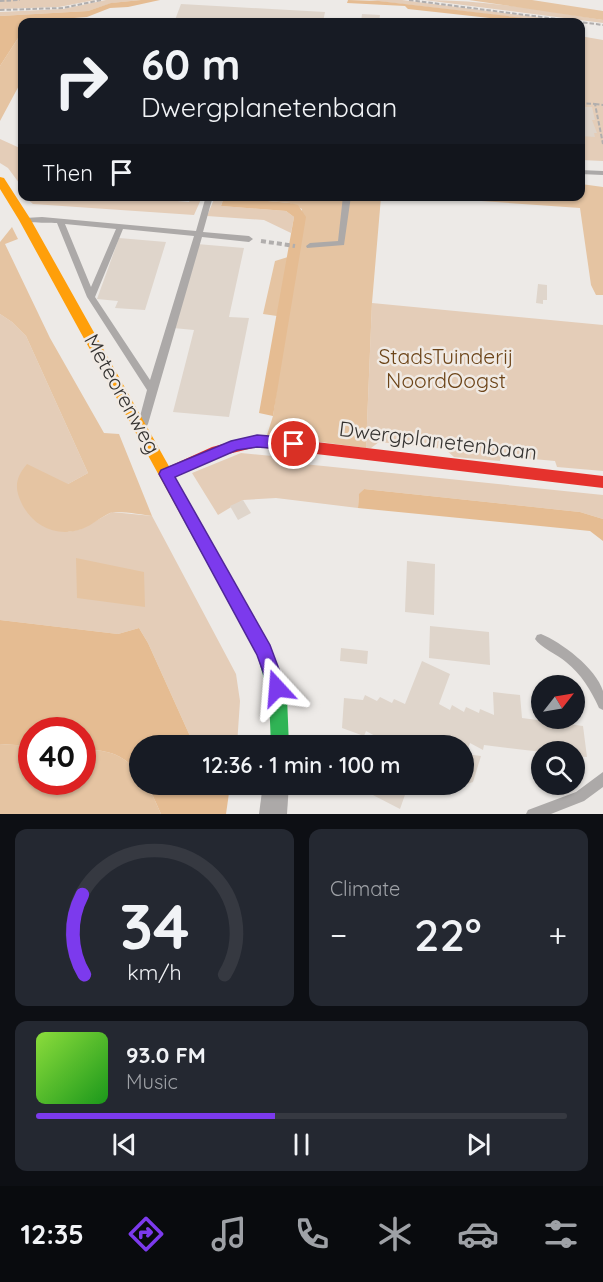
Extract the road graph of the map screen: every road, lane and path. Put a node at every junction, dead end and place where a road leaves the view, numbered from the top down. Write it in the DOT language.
graph roads {
  1 [pos="20,0"];
  2 [pos="101,0"];
  3 [pos="409,0"];
  4 [pos="0,1"];
  5 [pos="0,10"];
  6 [pos="549,18"];
  7 [pos="585,23"];
  8 [pos="603,25"];
  9 [pos="585,103"];
  10 [pos="595,104"];
  11 [pos="603,105"];
  12 [pos="603,144"];
  13 [pos="585,172"];
  14 [pos="603,173"];
  15 [pos="0,180"];
  16 [pos="208,201"];
  17 [pos="346,201"];
  18 [pos="25,220"];
  19 [pos="60,221"];
  20 [pos="120,227"];
  21 [pos="197,234"];
  22 [pos="249,239"];
  23 [pos="285,245"];
  24 [pos="310,246"];
  25 [pos="91,297"];
  26 [pos="152,390"];
  27 [pos="141,429"];
  28 [pos="166,474"];
  29 [pos="603,482"];
  30 [pos="541,639"];
  31 [pos="603,704"];
  32 [pos="280,735"];
  33 [pos="603,778"];
  34 [pos="276,795"];
  35 [pos="276,814"];
  36 [pos="532,814"];
  1 -- 4 [label="path"];
  2 -- 5 [label="path"];
  3 -- 6 [label="path"];
  7 -- 8 [label="path"];
  9 -- 10 [label="path"];
  10 -- 11 [label="path"];
  10 -- 12 [label="path"];
  13 -- 14 [label="lane"];
  15 -- 18 [label="street, Meteorenweg"];
  16 -- 21 [label="lane"];
  17 -- 24 [label="lane"];
  18 -- 19 [label="lane"];
  18 -- 27 [label="street, Meteorenweg"];
  19 -- 20 [label="lane"];
  19 -- 25 [label="lane"];
  20 -- 21 [label="lane"];
  20 -- 25 [label="lane"];
  21 -- 22 [label="lane"];
  21 -- 26 [label="lane"];
  22 -- 23 [label="path"];
  25 -- 26 [label="lane"];
  26 -- 27 [label="lane"];
  27 -- 28 [label="street, Meteorenweg"];
  28 -- 29 [label="street, Dwergplanetenbaan"];
  28 -- 32 [label="street, Meteorenweg"];
  30 -- 31 [label="lane"];
  33 -- 36 [label="lane"];
  34 -- 35 [label="street"];
}
